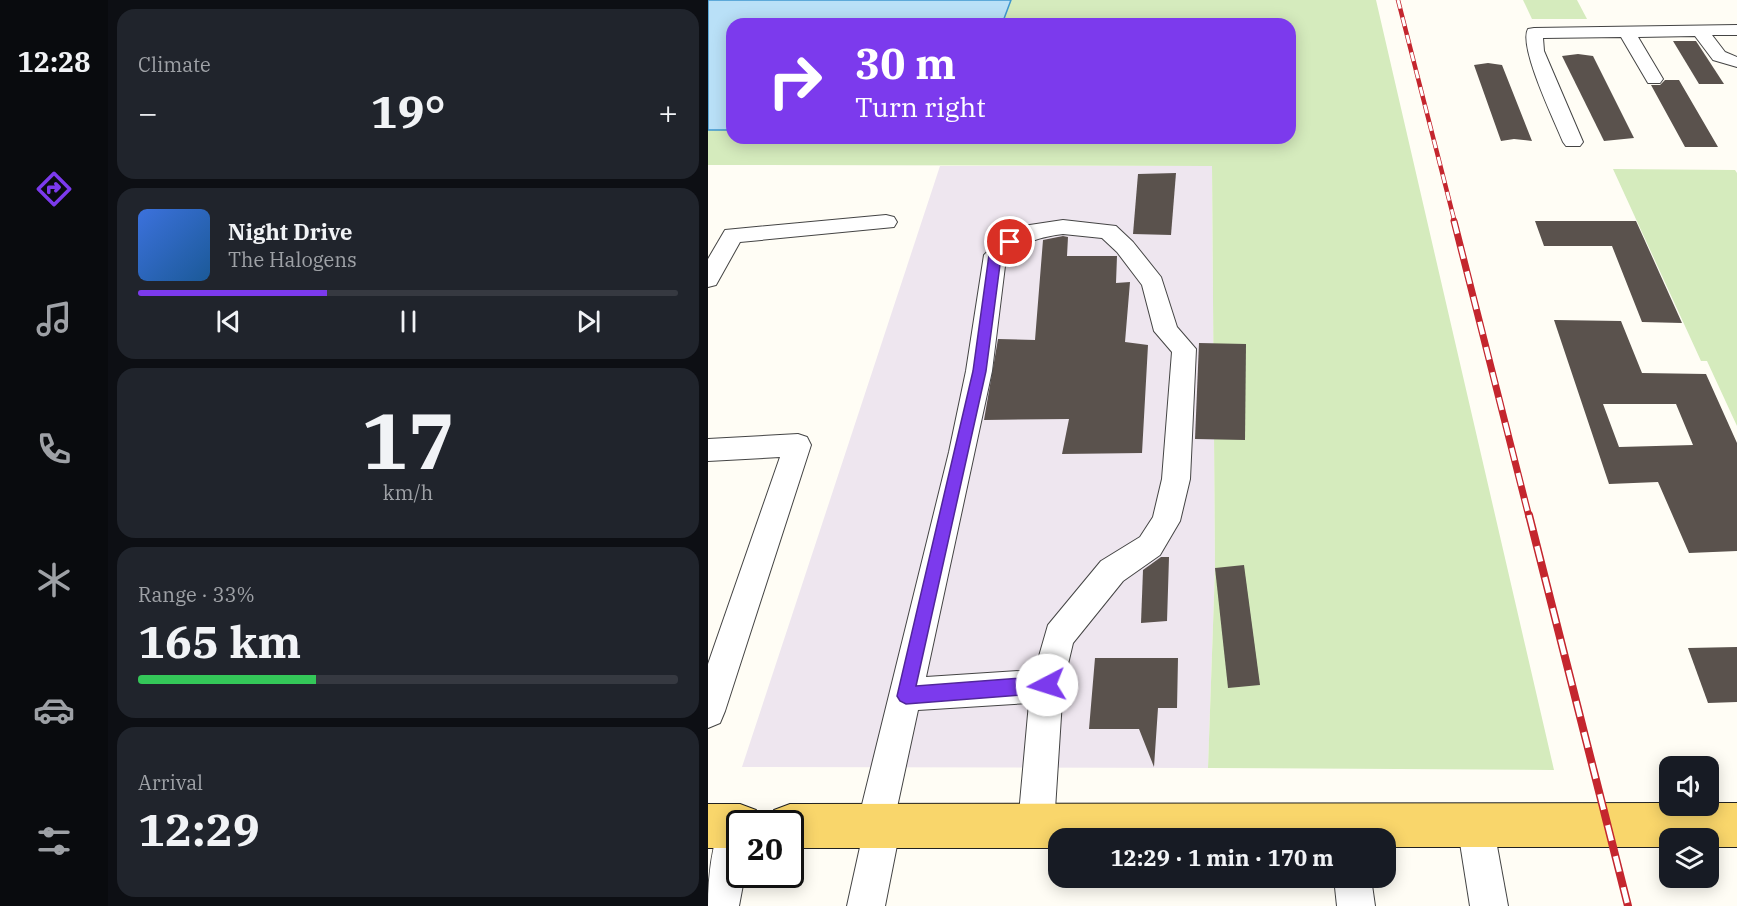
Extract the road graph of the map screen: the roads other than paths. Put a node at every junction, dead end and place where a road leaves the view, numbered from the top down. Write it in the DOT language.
graph roads {
  1 [pos="1700,30"];
  2 [pos="1737,30"];
  3 [pos="1626,31"];
  4 [pos="1737,62"];
  5 [pos="1654,79"];
  6 [pos="1573,142"];
  7 [pos="886,222"];
  8 [pos="708,279"];
  9 [pos="708,450"];
  10 [pos="1047,685"];
  11 [pos="906,696"];
  12 [pos="708,711"];
  13 [pos="1475,824"];
  14 [pos="804,825"];
  15 [pos="879,825"];
  16 [pos="1036,825"];
  17 [pos="1737,825"];
  18 [pos="1192,828"];
  19 [pos="1396,828"];
  20 [pos="726,846"];
  21 [pos="1354,888"];
  22 [pos="720,906"];
  23 [pos="866,906"];
  24 [pos="1356,906"];
  25 [pos="1489,906"];
  1 -- 2 [label="street"];
  1 -- 3 [label="street"];
  1 -- 4 [label="street"];
  3 -- 5 [label="street"];
  3 -- 6 [label="street"];
  7 -- 8 [label="street"];
  9 -- 12 [label="street"];
  10 -- 11 [label="street"];
  10 -- 11 [label="street"];
  10 -- 16 [label="street"];
  11 -- 15 [label="street"];
  13 -- 17 [label="main road"];
  13 -- 19 [label="main road"];
  13 -- 25 [label="street"];
  14 -- 15 [label="main road"];
  15 -- 16 [label="main road"];
  15 -- 23 [label="street"];
  16 -- 18 [label="main road"];
  20 -- 22 [label="street"];
  21 -- 24 [label="street"];
}
